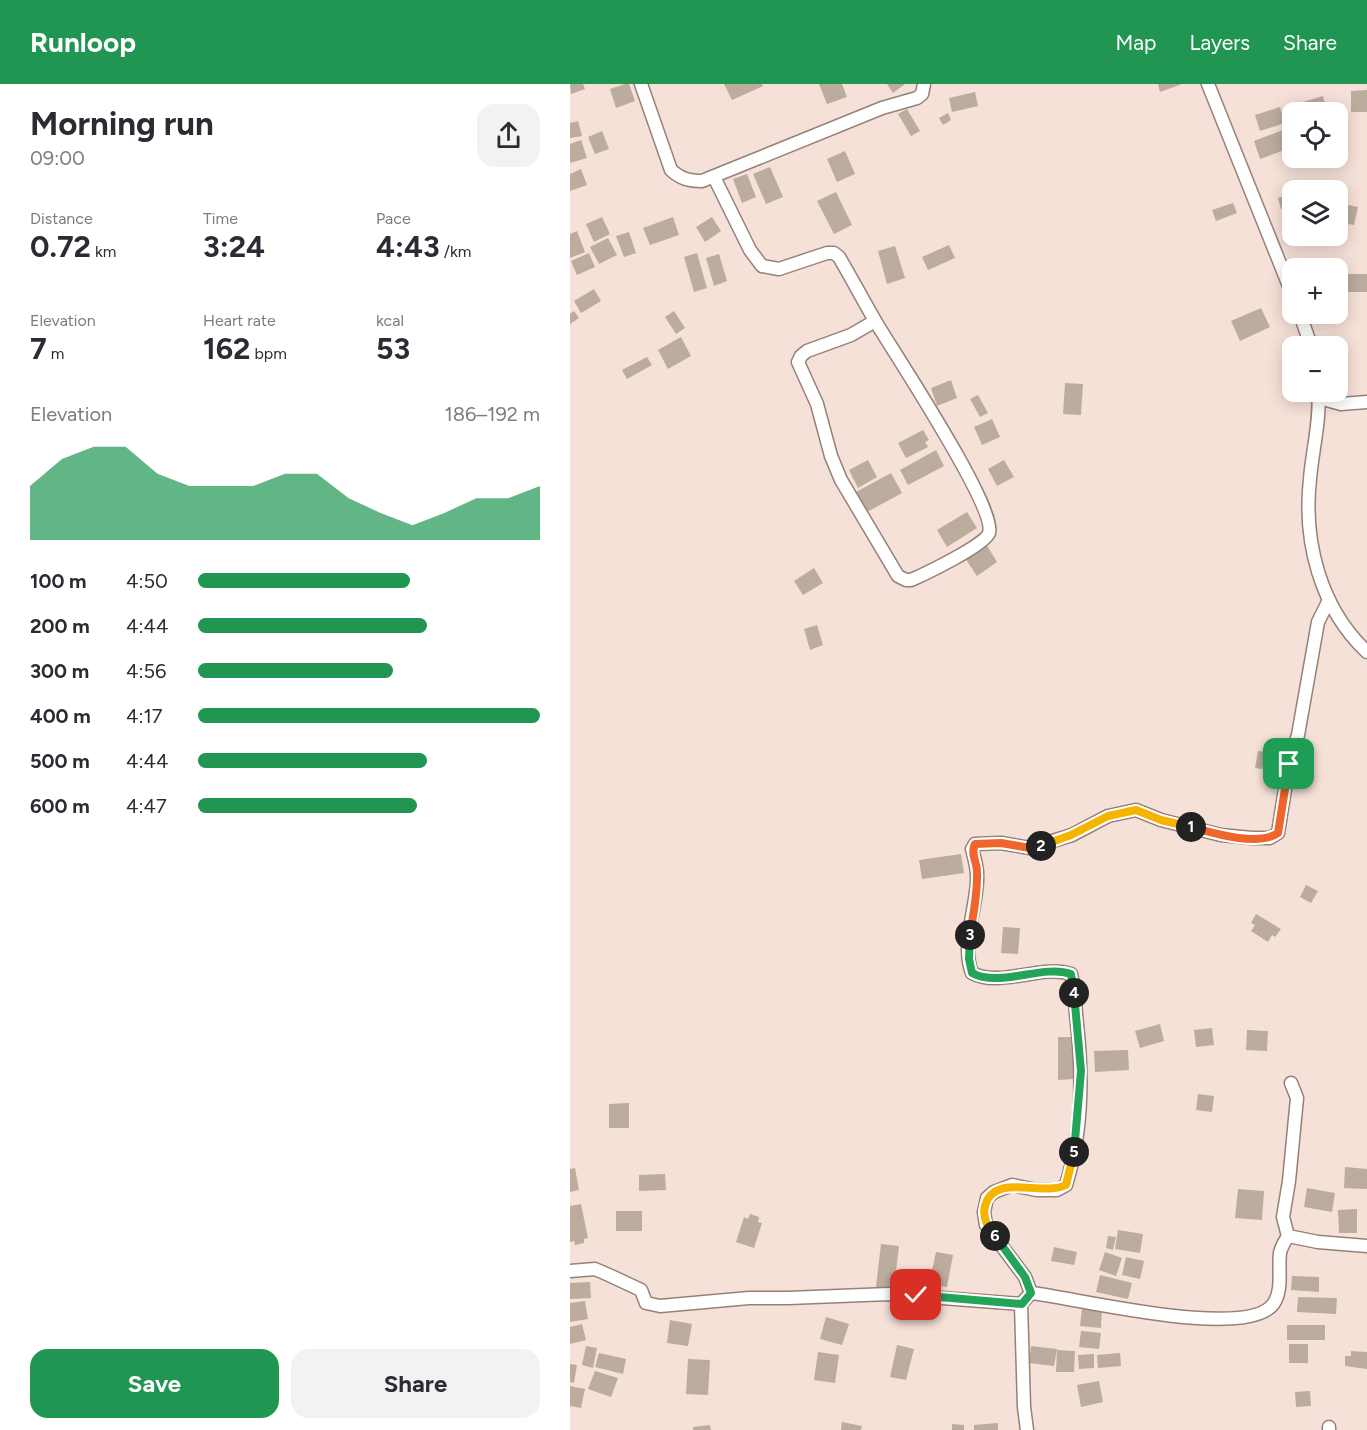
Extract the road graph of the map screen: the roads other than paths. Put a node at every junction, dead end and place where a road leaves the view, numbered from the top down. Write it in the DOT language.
graph roads {
  1 [pos="641,84"];
  2 [pos="924,84"];
  3 [pos="1208,84"];
  4 [pos="714,177"];
  5 [pos="1282,269"];
  6 [pos="875,321"];
  7 [pos="1318,402"];
  8 [pos="1336,402"];
  9 [pos="1367,402"];
  10 [pos="1329,600"];
  11 [pos="1367,652"];
  12 [pos="1291,1083"];
  13 [pos="1288,1236"];
  14 [pos="1367,1246"];
  15 [pos="570,1271"];
  16 [pos="1031,1293"];
  17 [pos="1022,1304"];
  18 [pos="1027,1430"];
  1 -- 4 [label="street"];
  2 -- 4 [label="street"];
  3 -- 5 [label="street"];
  4 -- 6 [label="street"];
  6 -- 6 [label="street"];
  7 -- 10 [label="street"];
  8 -- 9 [label="street"];
  10 -- 11 [label="street"];
  10 -- 16 [label="street"];
  12 -- 13 [label="street"];
  13 -- 14 [label="street"];
  13 -- 16 [label="street"];
  15 -- 17 [label="street"];
  16 -- 17 [label="street"];
  17 -- 18 [label="street"];
}
